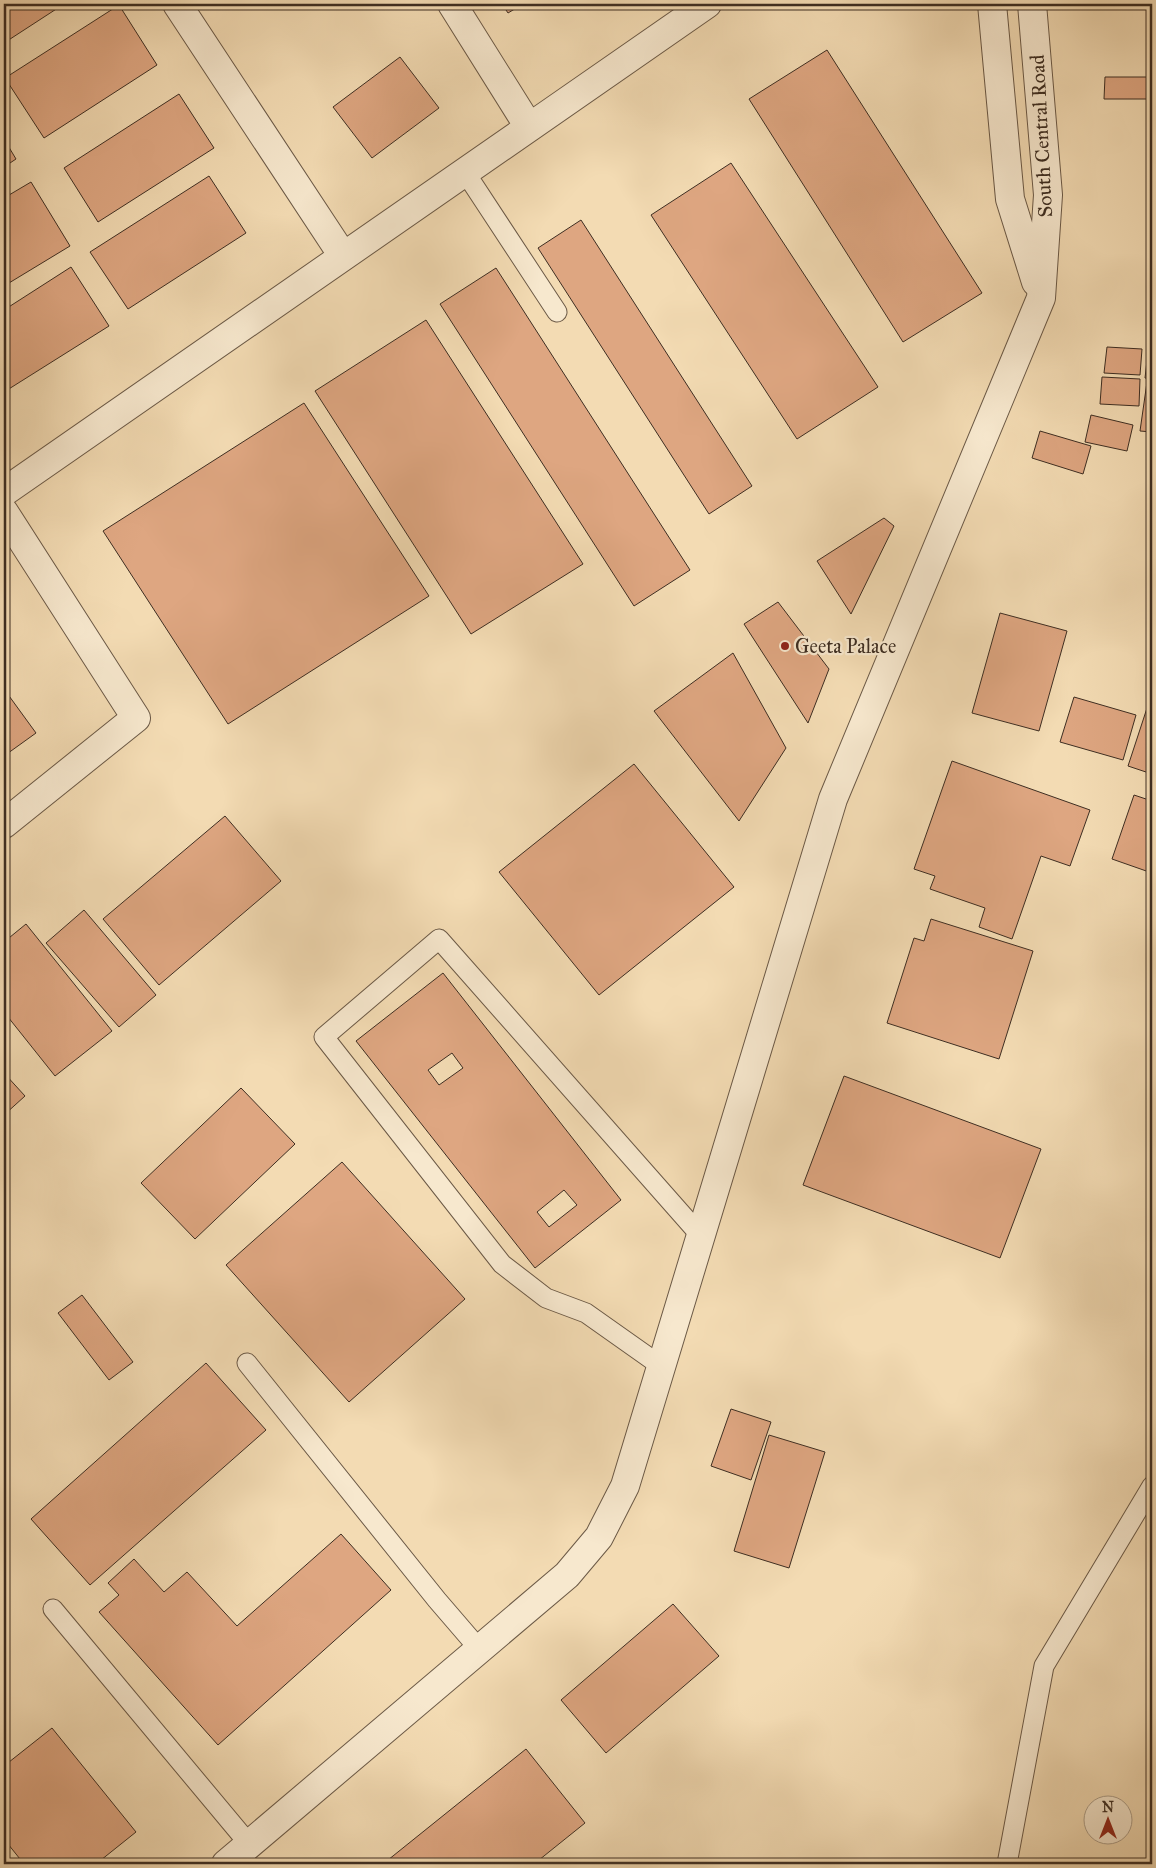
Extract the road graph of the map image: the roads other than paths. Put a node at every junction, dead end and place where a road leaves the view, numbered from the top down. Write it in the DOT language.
graph roads {
  1 [pos="177,4"];
  2 [pos="452,4"];
  3 [pos="707,4"];
  4 [pos="992,4"];
  5 [pos="1032,4"];
  6 [pos="529,127"];
  7 [pos="465,172"];
  8 [pos="343,256"];
  9 [pos="1041,298"];
  10 [pos="556,312"];
  11 [pos="4,492"];
  12 [pos="4,512"];
  13 [pos="4,824"];
  14 [pos="701,1236"];
  15 [pos="247,1363"];
  16 [pos="661,1366"];
  17 [pos="1152,1486"];
  18 [pos="53,1609"];
  19 [pos="480,1650"];
  20 [pos="249,1844"];
  21 [pos="226,1864"];
  22 [pos="1007,1864"];
  1 -- 8 [label="street"];
  2 -- 6 [label="street"];
  3 -- 6 [label="street"];
  4 -- 9 [label="street, South Central Road"];
  5 -- 9 [label="street, South Central Road"];
  6 -- 7 [label="street"];
  7 -- 8 [label="street"];
  7 -- 10 [label="lane"];
  8 -- 11 [label="street"];
  9 -- 14 [label="street"];
  12 -- 13 [label="street"];
  14 -- 16 [label="street"];
  14 -- 16 [label="lane"];
  15 -- 19 [label="lane"];
  16 -- 19 [label="street"];
  17 -- 22 [label="lane"];
  18 -- 20 [label="lane"];
  19 -- 20 [label="street"];
  20 -- 21 [label="street"];
}
